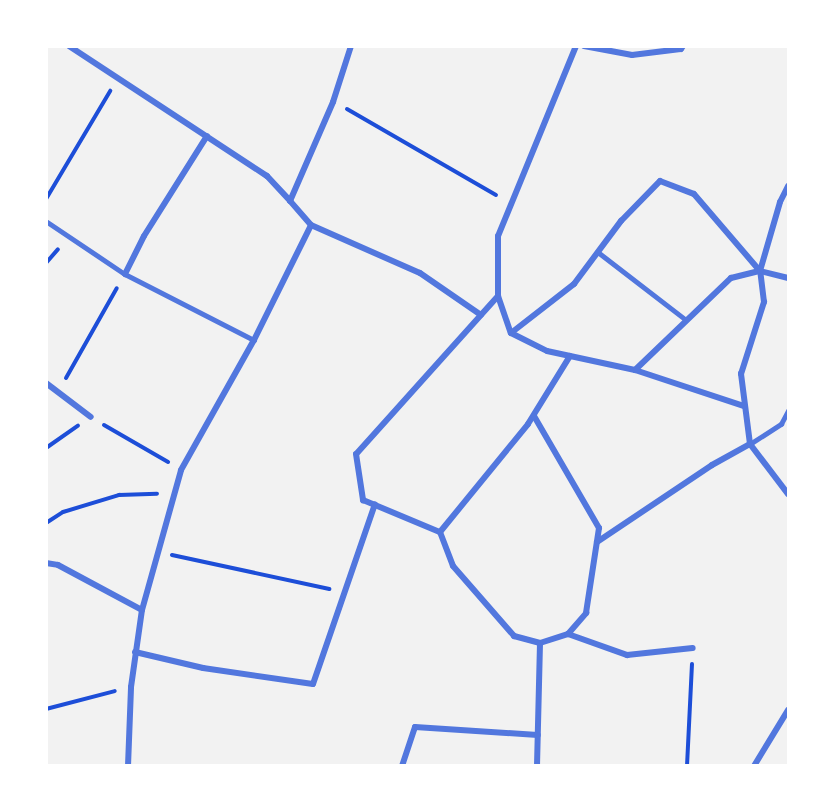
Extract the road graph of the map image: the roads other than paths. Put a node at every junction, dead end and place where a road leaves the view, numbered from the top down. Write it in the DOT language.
graph roads {
  1 [pos="69,46"];
  2 [pos="351,46"];
  3 [pos="576,46"];
  4 [pos="584,46"];
  5 [pos="683,46"];
  6 [pos="207,136"];
  7 [pos="789,186"];
  8 [pos="290,201"];
  9 [pos="46,221"];
  10 [pos="311,225"];
  11 [pos="598,252"];
  12 [pos="760,271"];
  13 [pos="125,274"];
  14 [pos="789,278"];
  15 [pos="498,296"];
  16 [pos="481,315"];
  17 [pos="685,319"];
  18 [pos="511,333"];
  19 [pos="254,340"];
  20 [pos="570,357"];
  21 [pos="635,370"];
  22 [pos="46,383"];
  23 [pos="744,406"];
  24 [pos="789,411"];
  25 [pos="534,416"];
  26 [pos="91,417"];
  27 [pos="750,444"];
  28 [pos="789,494"];
  29 [pos="375,504"];
  30 [pos="440,532"];
  31 [pos="597,542"];
  32 [pos="46,563"];
  33 [pos="142,610"];
  34 [pos="568,634"];
  35 [pos="540,642"];
  36 [pos="693,648"];
  37 [pos="135,652"];
  38 [pos="789,710"];
  39 [pos="538,735"];
  40 [pos="128,765"];
  41 [pos="402,765"];
  42 [pos="537,765"];
  43 [pos="754,765"];
  1 -- 6 [label="street"];
  2 -- 8 [label="street"];
  3 -- 15 [label="street"];
  4 -- 5 [label="street"];
  6 -- 8 [label="street"];
  6 -- 13 [label="street"];
  7 -- 12 [label="street"];
  8 -- 10 [label="street"];
  9 -- 13 [label="lane"];
  10 -- 16 [label="street"];
  10 -- 19 [label="street"];
  11 -- 12 [label="street"];
  11 -- 17 [label="lane"];
  11 -- 18 [label="street"];
  12 -- 14 [label="street"];
  12 -- 17 [label="street"];
  12 -- 23 [label="street"];
  13 -- 19 [label="lane"];
  15 -- 16 [label="street"];
  15 -- 18 [label="street"];
  16 -- 29 [label="street"];
  17 -- 21 [label="street"];
  18 -- 20 [label="street"];
  19 -- 33 [label="street"];
  20 -- 21 [label="street"];
  20 -- 25 [label="street"];
  21 -- 23 [label="street"];
  22 -- 26 [label="street"];
  23 -- 27 [label="street"];
  24 -- 27 [label="lane"];
  25 -- 30 [label="street"];
  25 -- 31 [label="street"];
  27 -- 28 [label="street"];
  27 -- 31 [label="street"];
  29 -- 30 [label="street"];
  29 -- 37 [label="street"];
  30 -- 35 [label="street"];
  31 -- 34 [label="street"];
  32 -- 33 [label="street"];
  33 -- 37 [label="street"];
  34 -- 35 [label="street"];
  34 -- 36 [label="street"];
  35 -- 39 [label="street"];
  37 -- 40 [label="street"];
  38 -- 43 [label="street"];
  39 -- 41 [label="street"];
  39 -- 42 [label="street"];
}
